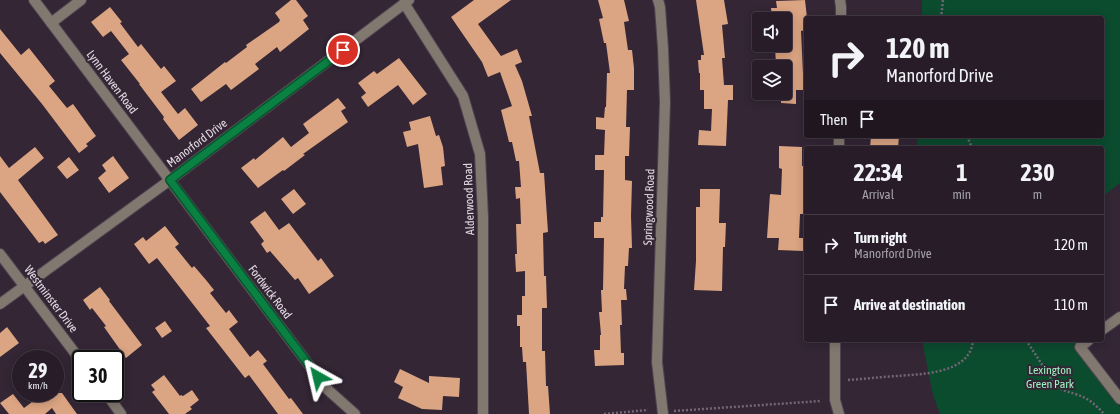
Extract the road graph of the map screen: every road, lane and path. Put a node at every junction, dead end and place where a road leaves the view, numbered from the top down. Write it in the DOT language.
graph roads {
  1 [pos="34,0"];
  2 [pos="81,0"];
  3 [pos="658,0"];
  4 [pos="840,0"];
  5 [pos="943,0"];
  6 [pos="406,2"];
  7 [pos="841,16"];
  8 [pos="941,16"];
  9 [pos="51,23"];
  10 [pos="170,180"];
  11 [pos="0,254"];
  12 [pos="24,286"];
  13 [pos="0,304"];
  14 [pos="1120,317"];
  15 [pos="1104,329"];
  16 [pos="835,342"];
  17 [pos="972,342"];
  18 [pos="1027,342"];
  19 [pos="1086,342"];
  20 [pos="73,350"];
  21 [pos="848,380"];
  22 [pos="1120,399"];
  23 [pos="821,401"];
  24 [pos="112,402"];
  25 [pos="648,410"];
  26 [pos="674,411"];
  27 [pos="121,414"];
  28 [pos="355,414"];
  29 [pos="483,414"];
  30 [pos="604,414"];
  31 [pos="663,414"];
  32 [pos="838,414"];
  33 [pos="1104,414"];
  1 -- 9 [label="street, Lynn Haven Road"];
  2 -- 9 [label="street"];
  3 -- 31 [label="street, Springwood Road"];
  4 -- 7 [label="street"];
  5 -- 8 [label="path"];
  6 -- 10 [label="street, Manorford Drive"];
  6 -- 29 [label="street, Alderwood Road"];
  9 -- 10 [label="street, Lynn Haven Road"];
  10 -- 12 [label="street, Manorford Drive"];
  10 -- 28 [label="street, Fordwick Road"];
  11 -- 12 [label="street, Westminster Drive"];
  12 -- 13 [label="street, Manorford Drive"];
  12 -- 20 [label="street, Westminster Drive"];
  14 -- 15 [label="street"];
  16 -- 32 [label="street"];
  17 -- 21 [label="path"];
  18 -- 33 [label="path"];
  19 -- 22 [label="street"];
  23 -- 26 [label="path"];
  24 -- 27 [label="street"];
  25 -- 30 [label="path"];
}
